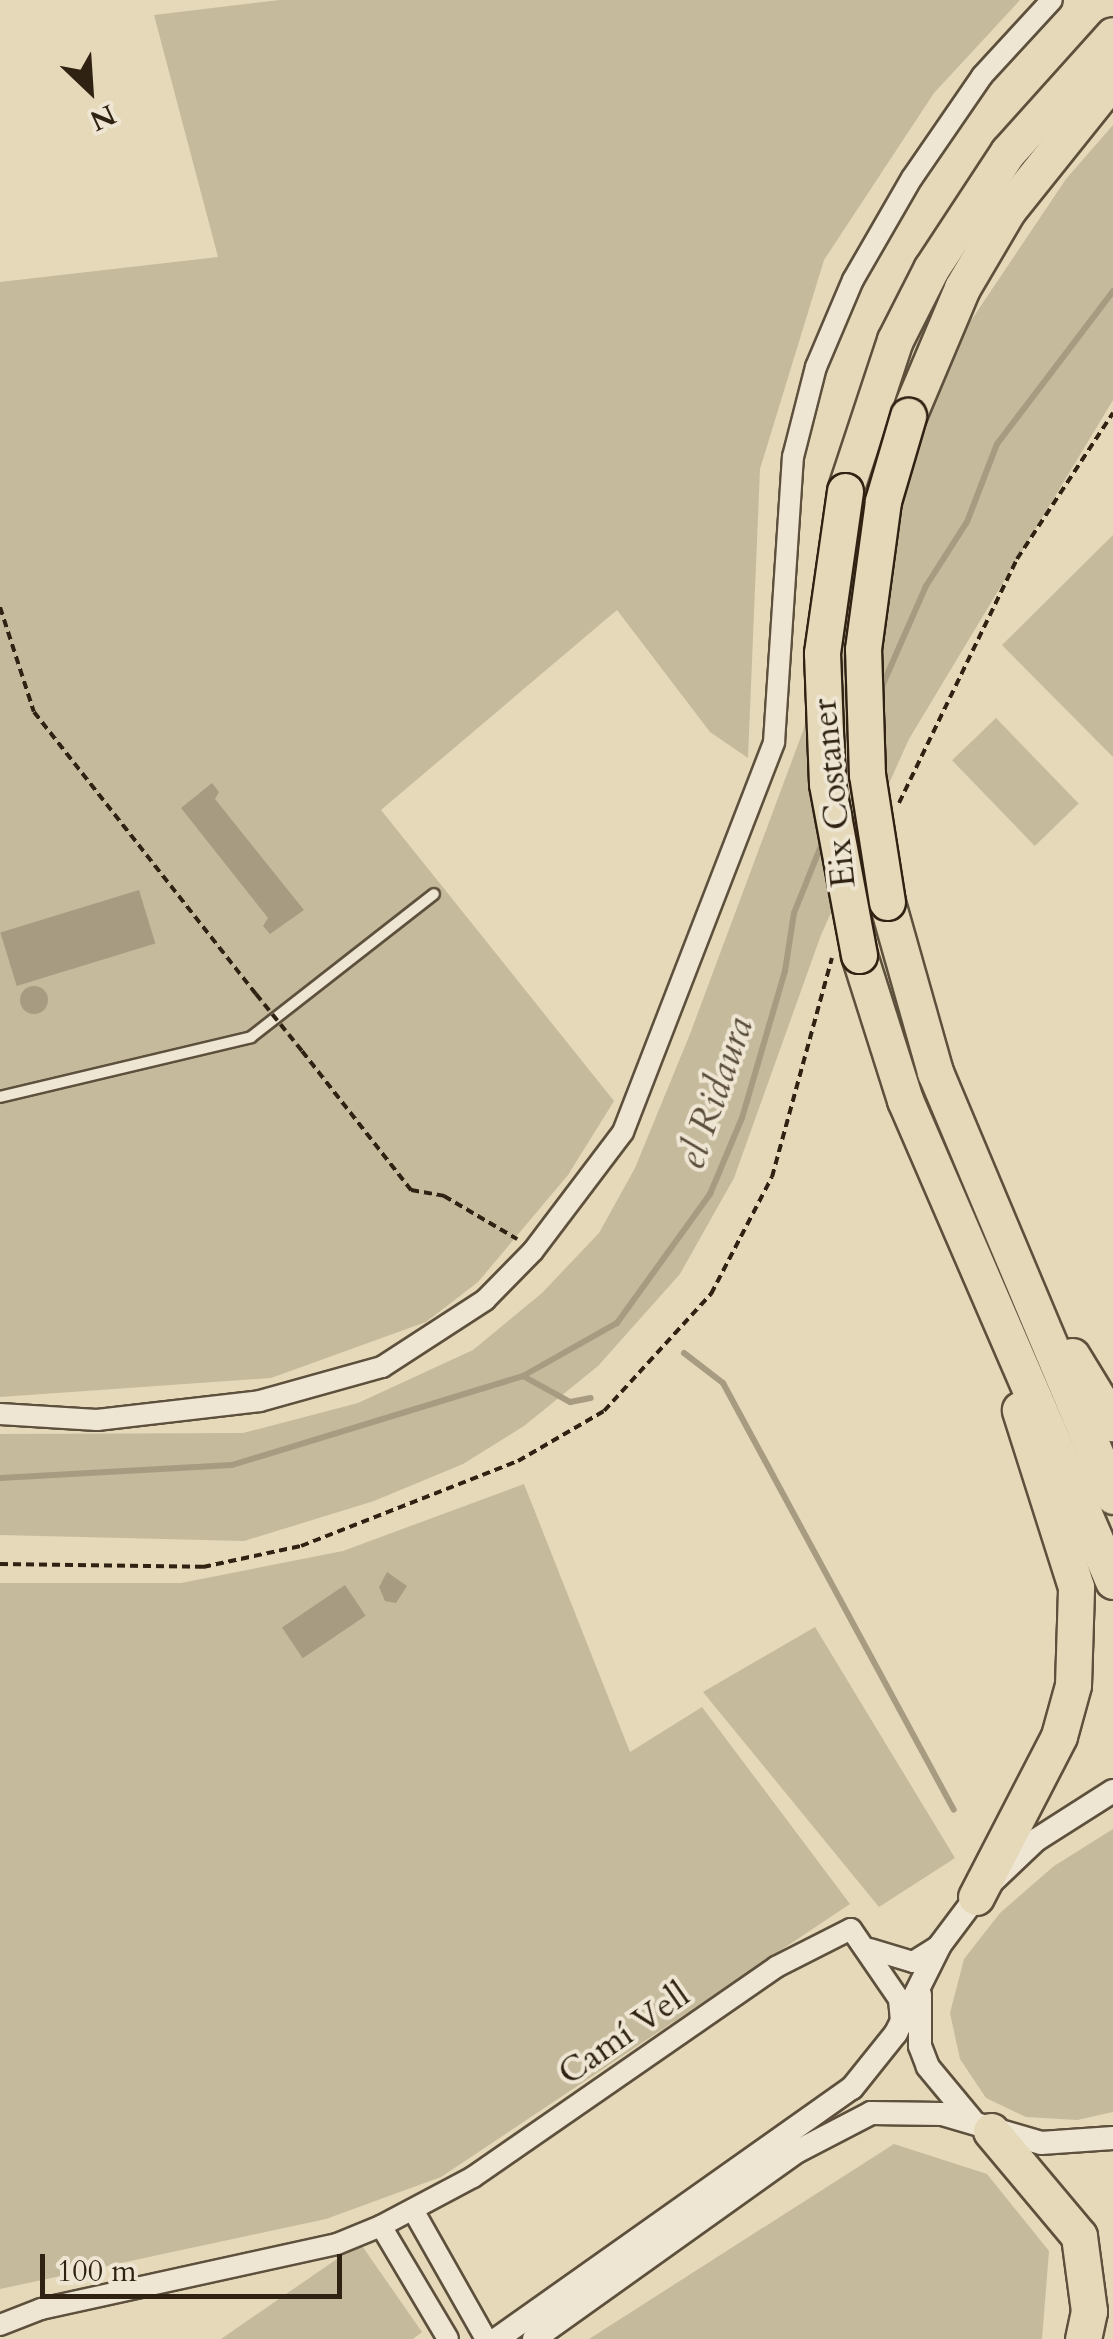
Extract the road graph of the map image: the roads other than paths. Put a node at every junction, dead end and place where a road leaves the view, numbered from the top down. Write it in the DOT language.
graph roads {
  1 [pos="1052,0"];
  2 [pos="1113,35"];
  3 [pos="1113,80"];
  4 [pos="434,894"];
  5 [pos="0,1096"];
  6 [pos="985,1289"];
  7 [pos="1036,1308"];
  8 [pos="0,1414"];
  9 [pos="1113,1424"];
  10 [pos="1113,1496"];
  11 [pos="1113,1580"];
  12 [pos="1113,1791"];
  13 [pos="976,1897"];
  14 [pos="940,1945"];
  15 [pos="870,1949"];
  16 [pos="920,1987"];
  17 [pos="901,2023"];
  18 [pos="982,2126"];
  19 [pos="1113,2138"];
  20 [pos="414,2210"];
  21 [pos="381,2226"];
  22 [pos="0,2325"];
  23 [pos="448,2339"];
  24 [pos="486,2339"];
  25 [pos="497,2339"];
  26 [pos="534,2339"];
  27 [pos="1082,2339"];
  1 -- 8 [label="street"];
  2 -- 6 [label="highway, Eix Costaner, bridge"];
  3 -- 7 [label="highway, Eix Costaner, bridge"];
  4 -- 5 [label="lane"];
  6 -- 11 [label="highway, Eix Costaner"];
  6 -- 13 [label="highway"];
  7 -- 9 [label="highway"];
  7 -- 10 [label="highway, Eix Costaner"];
  12 -- 13 [label="street"];
  13 -- 14 [label="street"];
  14 -- 15 [label="street, Camí Vell"];
  14 -- 16 [label="street"];
  15 -- 17 [label="street"];
  15 -- 20 [label="street, Camí Vell"];
  16 -- 17 [label="street"];
  16 -- 18 [label="street"];
  17 -- 25 [label="street"];
  18 -- 19 [label="street"];
  18 -- 26 [label="street"];
  18 -- 27 [label="highway"];
  20 -- 21 [label="street, Camí Vell"];
  20 -- 24 [label="street"];
  21 -- 22 [label="street, Camí Vell"];
  21 -- 23 [label="street"];
}
